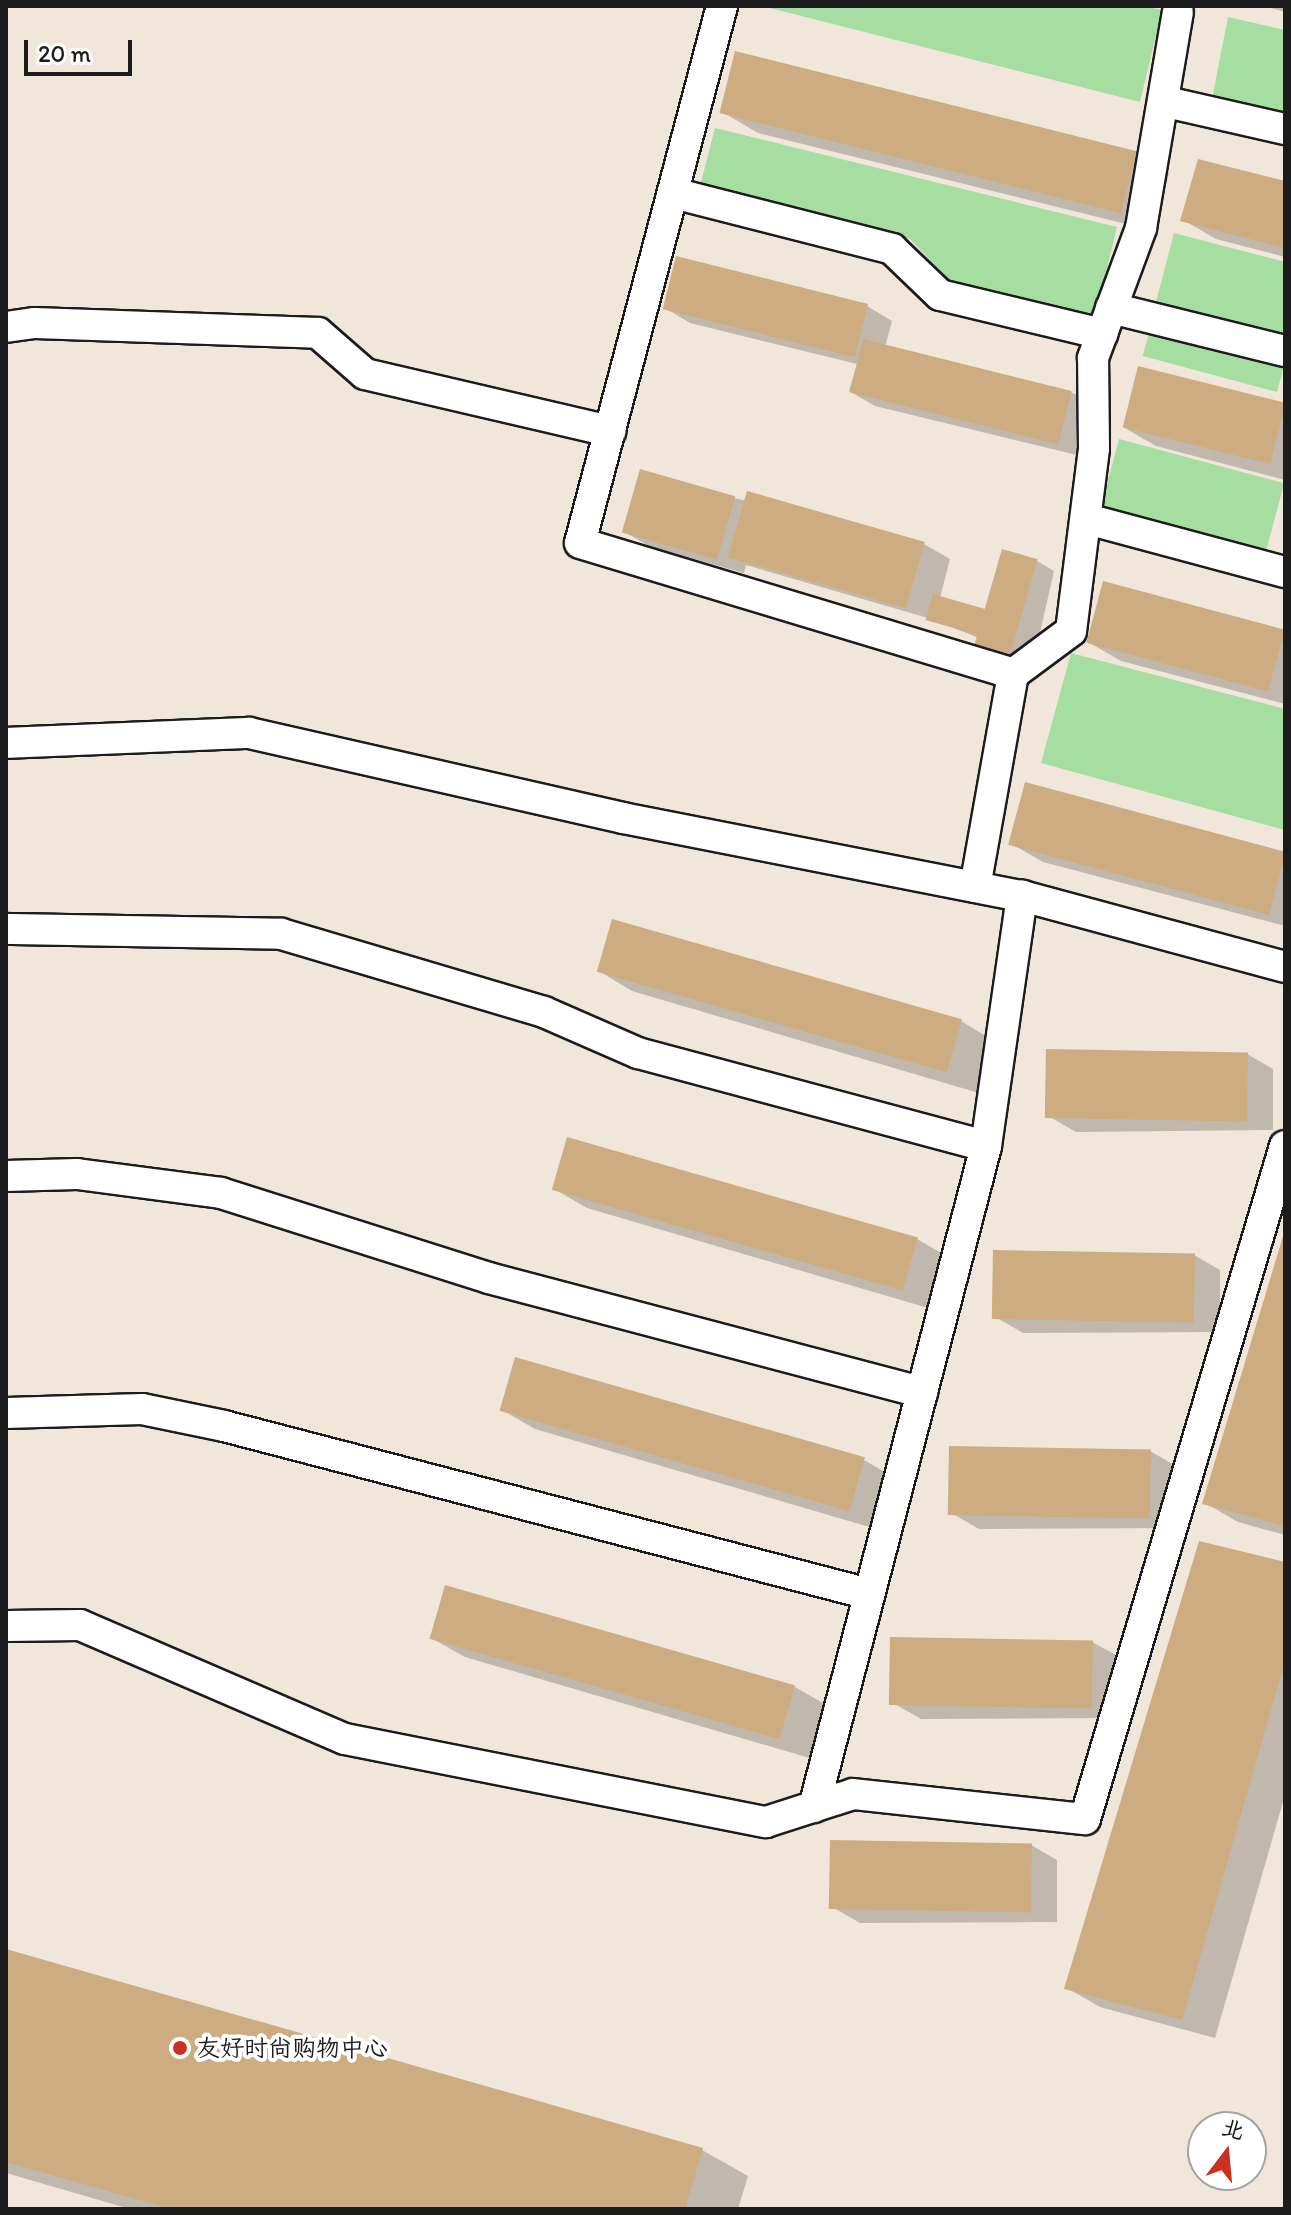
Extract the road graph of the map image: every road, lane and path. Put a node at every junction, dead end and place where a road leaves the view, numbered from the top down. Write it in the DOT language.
graph roads {
  1 [pos="722,6"];
  2 [pos="1178,12"];
  3 [pos="1166,102"];
  4 [pos="1285,129"];
  5 [pos="673,193"];
  6 [pos="1107,321"];
  7 [pos="6,327"];
  8 [pos="1285,351"];
  9 [pos="610,431"];
  10 [pos="1087,519"];
  11 [pos="1285,572"];
  12 [pos="1013,674"];
  13 [pos="6,743"];
  14 [pos="975,887"];
  15 [pos="1022,896"];
  16 [pos="6,929"];
  17 [pos="1285,967"];
  18 [pos="986,1146"];
  19 [pos="1285,1146"];
  20 [pos="6,1176"];
  21 [pos="922,1392"];
  22 [pos="6,1413"];
  23 [pos="869,1594"];
  24 [pos="6,1626"];
  25 [pos="814,1807"];
  1 -- 5 [label="street"];
  2 -- 3 [label="street"];
  3 -- 4 [label="street"];
  3 -- 6 [label="street"];
  5 -- 6 [label="street"];
  5 -- 9 [label="street"];
  6 -- 8 [label="street"];
  6 -- 10 [label="street"];
  7 -- 9 [label="street"];
  9 -- 12 [label="street"];
  10 -- 11 [label="street"];
  10 -- 12 [label="street"];
  12 -- 14 [label="street"];
  13 -- 14 [label="street"];
  14 -- 15 [label="street"];
  15 -- 17 [label="street"];
  15 -- 18 [label="street"];
  16 -- 18 [label="street"];
  18 -- 21 [label="street"];
  19 -- 25 [label="street"];
  20 -- 21 [label="street"];
  21 -- 23 [label="street"];
  22 -- 23 [label="street"];
  23 -- 25 [label="street"];
  24 -- 25 [label="street"];
}
